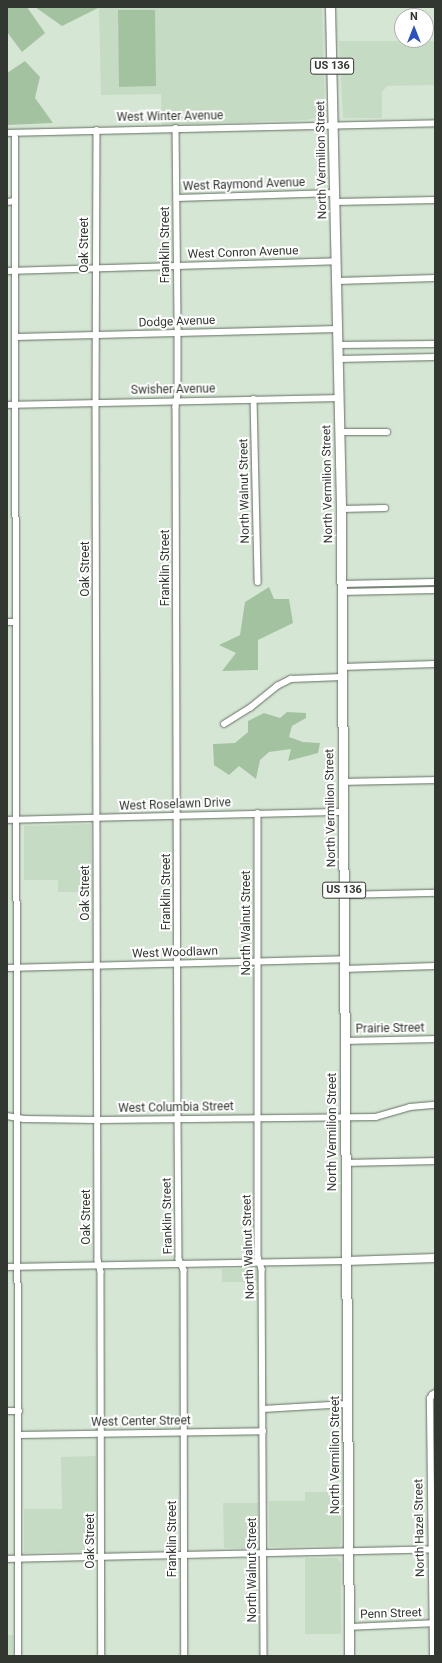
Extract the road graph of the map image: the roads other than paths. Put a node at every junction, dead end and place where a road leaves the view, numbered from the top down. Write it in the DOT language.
graph roads {
  1 [pos="330,7"];
  2 [pos="435,123"];
  3 [pos="333,125"];
  4 [pos="176,128"];
  5 [pos="97,130"];
  6 [pos="7,133"];
  7 [pos="15,133"];
  8 [pos="335,197"];
  9 [pos="177,198"];
  10 [pos="435,200"];
  11 [pos="15,201"];
  12 [pos="7,202"];
  13 [pos="337,260"];
  14 [pos="177,266"];
  15 [pos="96,267"];
  16 [pos="15,270"];
  17 [pos="7,271"];
  18 [pos="435,278"];
  19 [pos="336,280"];
  20 [pos="338,329"];
  21 [pos="178,333"];
  22 [pos="97,335"];
  23 [pos="16,336"];
  24 [pos="435,344"];
  25 [pos="338,345"];
  26 [pos="435,357"];
  27 [pos="338,359"];
  28 [pos="339,398"];
  29 [pos="254,399"];
  30 [pos="177,401"];
  31 [pos="96,403"];
  32 [pos="16,404"];
  33 [pos="7,405"];
  34 [pos="340,432"];
  35 [pos="387,432"];
  36 [pos="385,508"];
  37 [pos="341,509"];
  38 [pos="258,582"];
  39 [pos="435,582"];
  40 [pos="341,588"];
  41 [pos="435,590"];
  42 [pos="7,622"];
  43 [pos="16,622"];
  44 [pos="435,664"];
  45 [pos="342,667"];
  46 [pos="342,677"];
  47 [pos="224,724"];
  48 [pos="435,780"];
  49 [pos="342,782"];
  50 [pos="343,812"];
  51 [pos="258,813"];
  52 [pos="178,816"];
  53 [pos="97,818"];
  54 [pos="7,820"];
  55 [pos="17,820"];
  56 [pos="435,893"];
  57 [pos="344,895"];
  58 [pos="344,959"];
  59 [pos="258,962"];
  60 [pos="178,964"];
  61 [pos="98,966"];
  62 [pos="435,966"];
  63 [pos="7,968"];
  64 [pos="18,968"];
  65 [pos="344,969"];
  66 [pos="435,1039"];
  67 [pos="345,1041"];
  68 [pos="435,1105"];
  69 [pos="7,1116"];
  70 [pos="18,1117"];
  71 [pos="345,1117"];
  72 [pos="258,1118"];
  73 [pos="178,1119"];
  74 [pos="98,1120"];
  75 [pos="435,1161"];
  76 [pos="346,1163"];
  77 [pos="435,1258"];
  78 [pos="346,1261"];
  79 [pos="260,1263"];
  80 [pos="181,1264"];
  81 [pos="100,1265"];
  82 [pos="18,1266"];
  83 [pos="7,1267"];
  84 [pos="435,1393"];
  85 [pos="347,1404"];
  86 [pos="263,1408"];
  87 [pos="7,1411"];
  88 [pos="19,1411"];
  89 [pos="263,1431"];
  90 [pos="184,1432"];
  91 [pos="102,1434"];
  92 [pos="19,1435"];
  93 [pos="433,1549"];
  94 [pos="348,1551"];
  95 [pos="263,1554"];
  96 [pos="184,1555"];
  97 [pos="102,1557"];
  98 [pos="7,1558"];
  99 [pos="20,1558"];
  100 [pos="434,1623"];
  101 [pos="348,1627"];
  102 [pos="19,1656"];
  103 [pos="102,1656"];
  104 [pos="185,1656"];
  105 [pos="264,1656"];
  106 [pos="349,1656"];
  107 [pos="433,1656"];
  1 -- 3 [label="main road, North Vermilion Street / US 136"];
  2 -- 3 [label="street, West Winter Avenue"];
  3 -- 4 [label="street, West Winter Avenue"];
  3 -- 8 [label="main road, North Vermilion Street / US 136"];
  4 -- 5 [label="street, West Winter Avenue"];
  4 -- 9 [label="street, Franklin Street"];
  5 -- 7 [label="street, West Winter Avenue"];
  5 -- 15 [label="street, Oak Street"];
  6 -- 7 [label="street, West Winter Avenue"];
  7 -- 11 [label="street"];
  8 -- 9 [label="street, West Raymond Avenue"];
  8 -- 10 [label="street, West Raymond Avenue"];
  8 -- 13 [label="main road, North Vermilion Street / US 136"];
  9 -- 14 [label="street, Franklin Street"];
  11 -- 12 [label="street"];
  11 -- 16 [label="street"];
  13 -- 14 [label="street, West Conron Avenue"];
  13 -- 19 [label="main road, North Vermilion Street / US 136"];
  14 -- 15 [label="street, West Conron Avenue"];
  14 -- 21 [label="street, Franklin Street"];
  15 -- 16 [label="street, West Conron Avenue"];
  15 -- 22 [label="street, Oak Street"];
  16 -- 17 [label="street, West Conron Avenue"];
  16 -- 23 [label="street"];
  18 -- 19 [label="street"];
  19 -- 20 [label="main road, North Vermilion Street / US 136"];
  20 -- 21 [label="street, Dodge Avenue"];
  20 -- 25 [label="main road, North Vermilion Street / US 136"];
  21 -- 22 [label="street, Dodge Avenue"];
  21 -- 30 [label="street, Franklin Street"];
  22 -- 23 [label="street, Dodge Avenue"];
  22 -- 31 [label="street, Oak Street"];
  23 -- 32 [label="street"];
  24 -- 25 [label="street"];
  25 -- 27 [label="main road, North Vermilion Street / US 136"];
  26 -- 27 [label="street"];
  27 -- 28 [label="main road, North Vermilion Street / US 136"];
  28 -- 29 [label="street, Swisher Avenue"];
  28 -- 34 [label="main road, North Vermilion Street / US 136"];
  29 -- 30 [label="street, Swisher Avenue"];
  29 -- 38 [label="street, North Walnut Street"];
  30 -- 31 [label="street, Swisher Avenue"];
  30 -- 52 [label="street, Franklin Street"];
  31 -- 32 [label="street, Swisher Avenue"];
  31 -- 53 [label="street, Oak Street"];
  32 -- 33 [label="street, Swisher Avenue"];
  32 -- 43 [label="street"];
  34 -- 35 [label="street"];
  34 -- 37 [label="main road, North Vermilion Street / US 136"];
  36 -- 37 [label="street"];
  37 -- 40 [label="main road, North Vermilion Street / US 136"];
  39 -- 40 [label="street"];
  40 -- 41 [label="street"];
  40 -- 45 [label="main road, North Vermilion Street / US 136"];
  42 -- 43 [label="street"];
  43 -- 55 [label="street"];
  44 -- 45 [label="street"];
  45 -- 46 [label="main road, North Vermilion Street / US 136"];
  46 -- 47 [label="street"];
  46 -- 49 [label="main road, North Vermilion Street / US 136"];
  48 -- 49 [label="street"];
  49 -- 50 [label="main road, North Vermilion Street / US 136"];
  50 -- 51 [label="street, West Roselawn Drive"];
  50 -- 57 [label="main road, North Vermilion Street / US 136"];
  51 -- 52 [label="street, West Roselawn Drive"];
  51 -- 59 [label="street, North Walnut Street"];
  52 -- 53 [label="street, West Roselawn Drive"];
  52 -- 60 [label="street, Franklin Street"];
  53 -- 55 [label="street, West Roselawn Drive"];
  53 -- 61 [label="street, Oak Street"];
  54 -- 55 [label="street, West Roselawn Drive"];
  55 -- 64 [label="street"];
  56 -- 57 [label="street"];
  57 -- 58 [label="main road, North Vermilion Street / US 136"];
  58 -- 59 [label="street, West Woodlawn"];
  58 -- 65 [label="main road, North Vermilion Street / US 136"];
  59 -- 60 [label="street, West Woodlawn"];
  59 -- 72 [label="street, North Walnut Street"];
  60 -- 61 [label="street, West Woodlawn"];
  60 -- 73 [label="street, Franklin Street"];
  61 -- 64 [label="street, West Woodlawn"];
  61 -- 74 [label="street, Oak Street"];
  62 -- 65 [label="street"];
  63 -- 64 [label="street, West Woodlawn"];
  64 -- 70 [label="street"];
  65 -- 67 [label="main road, North Vermilion Street / US 136"];
  66 -- 67 [label="street, Prairie Street"];
  67 -- 71 [label="main road, North Vermilion Street / US 136"];
  68 -- 71 [label="street, West Columbia Street"];
  69 -- 70 [label="street, West Columbia Street"];
  70 -- 74 [label="street, West Columbia Street"];
  70 -- 82 [label="street"];
  71 -- 72 [label="street, West Columbia Street"];
  71 -- 76 [label="main road, North Vermilion Street / US 136"];
  72 -- 73 [label="street, West Columbia Street"];
  72 -- 79 [label="street, North Walnut Street"];
  73 -- 74 [label="street, West Columbia Street"];
  73 -- 80 [label="street, Franklin Street"];
  74 -- 81 [label="street, Oak Street"];
  75 -- 76 [label="street"];
  76 -- 78 [label="main road, North Vermilion Street / US 136"];
  77 -- 78 [label="main road"];
  78 -- 79 [label="street"];
  78 -- 85 [label="main road, North Vermilion Street / US 136"];
  79 -- 80 [label="street"];
  79 -- 86 [label="street, North Walnut Street"];
  80 -- 81 [label="street"];
  80 -- 90 [label="street, Franklin Street"];
  81 -- 82 [label="street"];
  81 -- 91 [label="street, Oak Street"];
  82 -- 83 [label="street"];
  82 -- 88 [label="street"];
  84 -- 93 [label="street, North Hazel Street"];
  85 -- 86 [label="street"];
  85 -- 94 [label="main road, North Vermilion Street / US 136"];
  86 -- 89 [label="street, North Walnut Street"];
  87 -- 88 [label="street"];
  88 -- 92 [label="street"];
  89 -- 90 [label="street, West Center Street"];
  89 -- 95 [label="street, North Walnut Street"];
  90 -- 91 [label="street, West Center Street"];
  90 -- 96 [label="street, Franklin Street"];
  91 -- 92 [label="street, West Center Street"];
  91 -- 97 [label="street, Oak Street"];
  92 -- 99 [label="street"];
  93 -- 94 [label="street"];
  93 -- 100 [label="street, North Hazel Street"];
  94 -- 95 [label="street"];
  94 -- 101 [label="main road, North Vermilion Street / US 136"];
  95 -- 96 [label="street"];
  95 -- 105 [label="street, North Walnut Street"];
  96 -- 97 [label="street"];
  96 -- 104 [label="street, Franklin Street"];
  97 -- 99 [label="street"];
  97 -- 103 [label="street, Oak Street"];
  98 -- 99 [label="street"];
  99 -- 102 [label="street"];
  100 -- 101 [label="street, Penn Street"];
  100 -- 107 [label="street, North Hazel Street"];
  101 -- 106 [label="main road, North Vermilion Street / US 136"];
}
